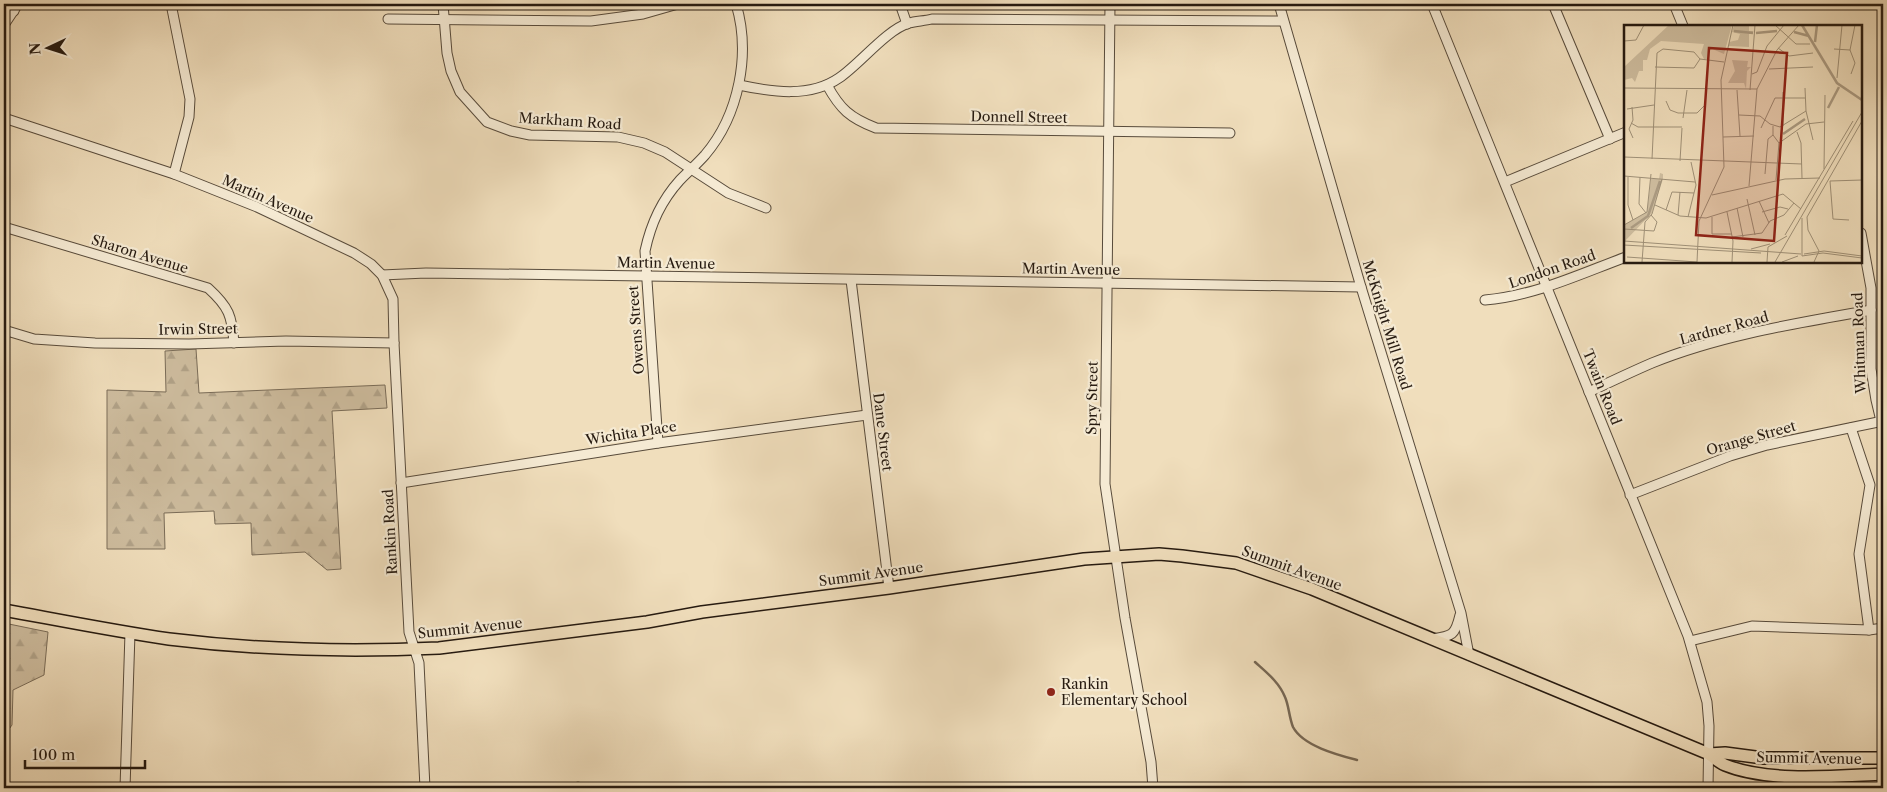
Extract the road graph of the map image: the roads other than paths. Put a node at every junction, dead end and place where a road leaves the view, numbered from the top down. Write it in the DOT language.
graph roads {
  1 [pos="4,4"];
  2 [pos="171,4"];
  3 [pos="443,4"];
  4 [pos="678,4"];
  5 [pos="736,4"];
  6 [pos="900,4"];
  7 [pos="1110,4"];
  8 [pos="1279,4"];
  9 [pos="1432,4"];
  10 [pos="1553,4"];
  11 [pos="1674,4"];
  12 [pos="16,7"];
  13 [pos="388,19"];
  14 [pos="444,20"];
  15 [pos="1110,22"];
  16 [pos="1283,22"];
  17 [pos="907,24"];
  18 [pos="4,25"];
  19 [pos="1683,25"];
  20 [pos="739,85"];
  21 [pos="827,85"];
  22 [pos="4,118"];
  23 [pos="1109,132"];
  24 [pos="1230,133"];
  25 [pos="1624,133"];
  26 [pos="1610,139"];
  27 [pos="691,169"];
  28 [pos="174,174"];
  29 [pos="1505,182"];
  30 [pos="766,208"];
  31 [pos="4,227"];
  32 [pos="1862,238"];
  33 [pos="1624,258"];
  34 [pos="382,275"];
  35 [pos="646,276"];
  36 [pos="851,280"];
  37 [pos="1108,283"];
  38 [pos="1361,286"];
  39 [pos="1546,287"];
  40 [pos="1485,300"];
  41 [pos="1871,310"];
  42 [pos="4,330"];
  43 [pos="234,343"];
  44 [pos="394,343"];
  45 [pos="1589,392"];
  46 [pos="867,415"];
  47 [pos="1882,421"];
  48 [pos="1851,428"];
  49 [pos="658,442"];
  50 [pos="401,483"];
  51 [pos="1630,495"];
  52 [pos="1115,556"];
  53 [pos="889,588"];
  54 [pos="4,610"];
  55 [pos="1461,613"];
  56 [pos="1883,628"];
  57 [pos="1869,630"];
  58 [pos="130,633"];
  59 [pos="1430,639"];
  60 [pos="1690,641"];
  61 [pos="415,649"];
  62 [pos="1469,655"];
  63 [pos="1709,754"];
  64 [pos="1883,758"];
  65 [pos="1883,774"];
  66 [pos="125,788"];
  67 [pos="425,788"];
  68 [pos="1153,788"];
  69 [pos="1708,788"];
  1 -- 12 [label="street"];
  2 -- 28 [label="street"];
  3 -- 14 [label="street, Markham Road"];
  4 -- 14 [label="street"];
  5 -- 20 [label="street, Owens Street"];
  6 -- 17 [label="street"];
  7 -- 15 [label="street, Spry Street"];
  8 -- 16 [label="street, McKnight Mill Road"];
  9 -- 29 [label="street, Twain Road"];
  10 -- 26 [label="street"];
  11 -- 19 [label="street"];
  12 -- 18 [label="street"];
  13 -- 14 [label="street"];
  14 -- 27 [label="street, Markham Road"];
  15 -- 16 [label="street"];
  15 -- 17 [label="street"];
  15 -- 23 [label="street, Spry Street"];
  16 -- 38 [label="street, McKnight Mill Road"];
  17 -- 21 [label="street"];
  20 -- 21 [label="street"];
  20 -- 27 [label="street, Owens Street"];
  21 -- 23 [label="street, Donnell Street"];
  22 -- 28 [label="street, Martin Avenue"];
  23 -- 24 [label="street, Donnell Street"];
  23 -- 37 [label="street, Spry Street"];
  25 -- 26 [label="street"];
  26 -- 29 [label="street"];
  27 -- 30 [label="street, Markham Road"];
  27 -- 35 [label="street, Owens Street"];
  28 -- 34 [label="street, Martin Avenue"];
  29 -- 39 [label="street, Twain Road"];
  31 -- 43 [label="street, Sharon Avenue"];
  32 -- 41 [label="street, Whitman Road"];
  33 -- 39 [label="street, London Road"];
  34 -- 35 [label="street, Martin Avenue"];
  34 -- 44 [label="street, Rankin Road"];
  35 -- 36 [label="street, Martin Avenue"];
  35 -- 49 [label="street, Owens Street"];
  36 -- 37 [label="street, Martin Avenue"];
  36 -- 46 [label="street, Dane Street"];
  37 -- 38 [label="street, Martin Avenue"];
  37 -- 52 [label="street, Spry Street"];
  38 -- 55 [label="street, McKnight Mill Road"];
  39 -- 40 [label="street, London Road"];
  39 -- 45 [label="street, Twain Road"];
  41 -- 45 [label="street, Lardner Road"];
  41 -- 47 [label="street, Whitman Road"];
  42 -- 43 [label="street, Irwin Street"];
  43 -- 44 [label="street, Irwin Street"];
  44 -- 50 [label="street, Rankin Road"];
  45 -- 51 [label="street, Twain Road"];
  46 -- 49 [label="street, Wichita Place"];
  46 -- 53 [label="street, Dane Street"];
  47 -- 48 [label="street, Orange Street"];
  48 -- 51 [label="street, Orange Street"];
  48 -- 57 [label="street"];
  49 -- 50 [label="street, Wichita Place"];
  50 -- 61 [label="street, Rankin Road"];
  51 -- 60 [label="street, Twain Road"];
  52 -- 53 [label="main road, Summit Avenue"];
  52 -- 59 [label="main road, Summit Avenue"];
  52 -- 68 [label="street, Spry Street"];
  53 -- 61 [label="main road, Summit Avenue"];
  54 -- 58 [label="main road, Summit Avenue"];
  55 -- 59 [label="street"];
  55 -- 62 [label="street, McKnight Mill Road"];
  56 -- 57 [label="street"];
  57 -- 60 [label="street"];
  58 -- 61 [label="main road, Summit Avenue"];
  58 -- 66 [label="street"];
  59 -- 62 [label="main road, Summit Avenue"];
  60 -- 63 [label="street, Twain Road"];
  61 -- 67 [label="street, Rankin Road"];
  62 -- 63 [label="main road, Summit Avenue"];
  63 -- 64 [label="main road, Summit Avenue"];
  63 -- 65 [label="main road, Summit Avenue"];
  63 -- 69 [label="street, Twain Road"];
}
